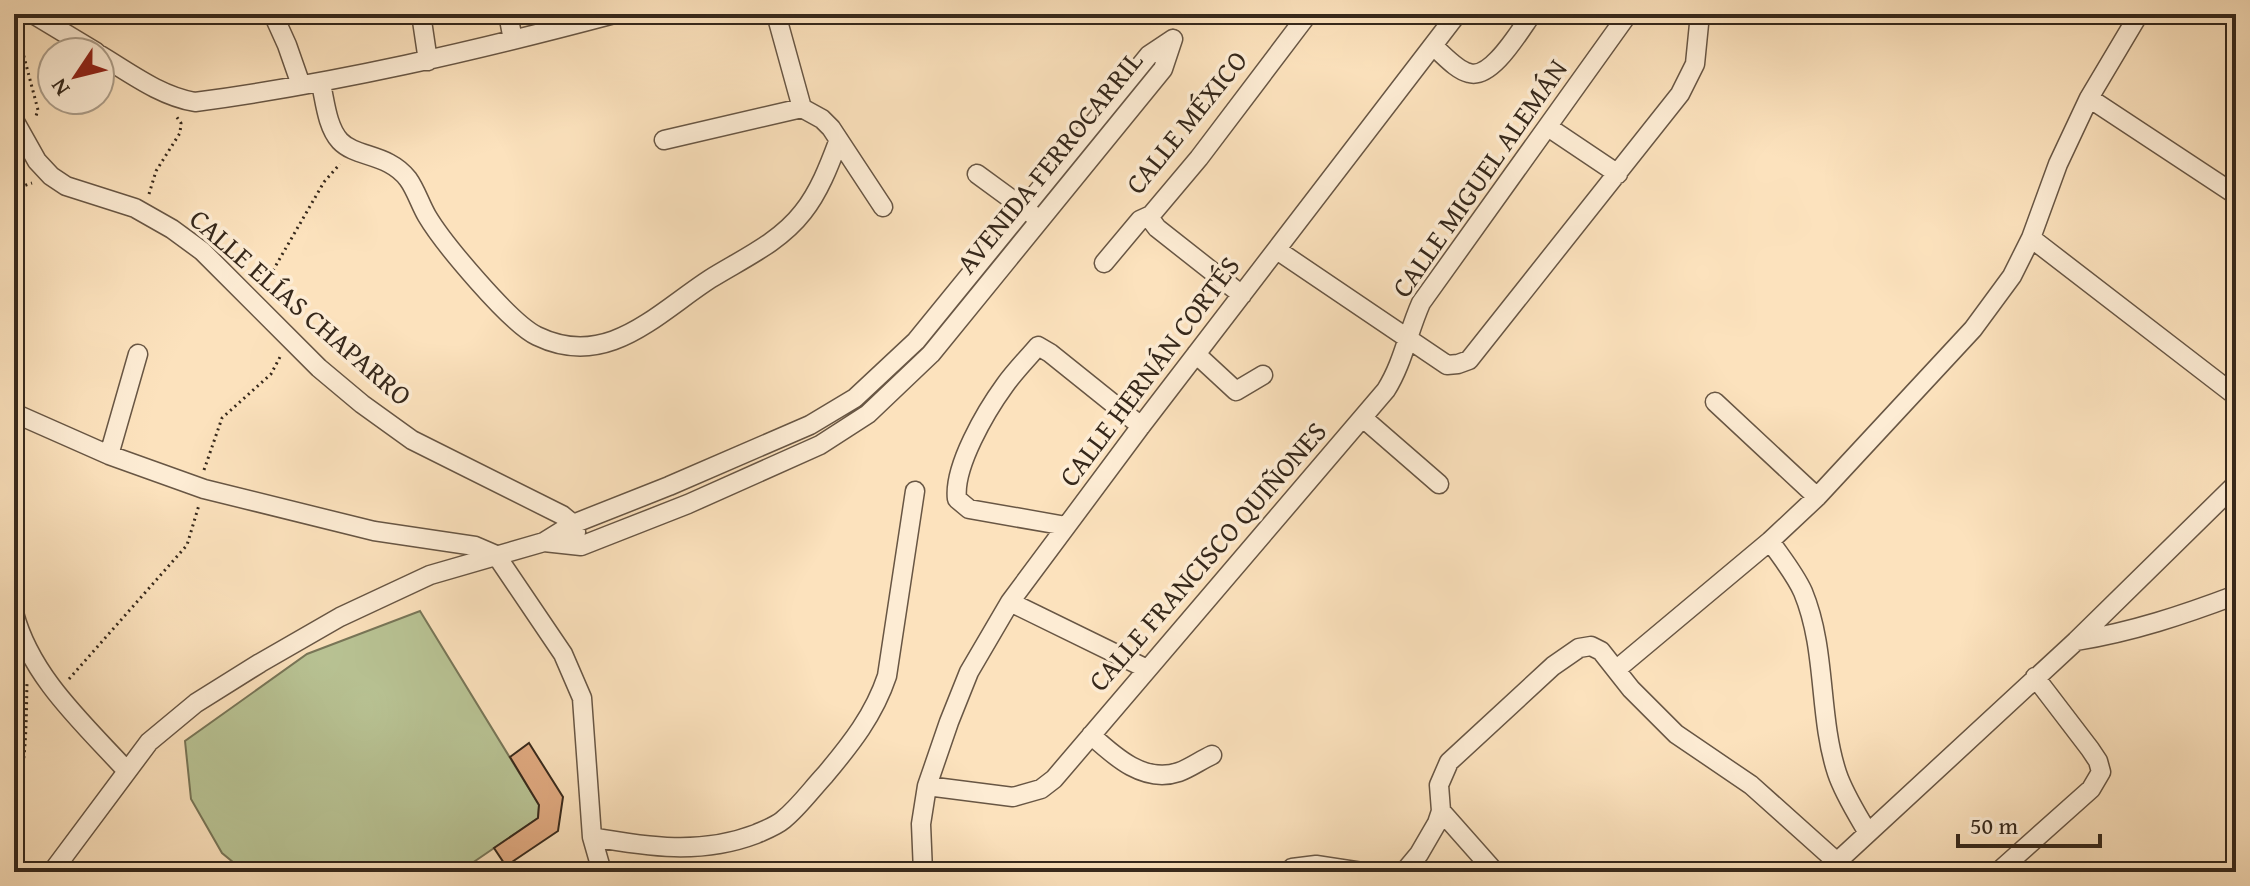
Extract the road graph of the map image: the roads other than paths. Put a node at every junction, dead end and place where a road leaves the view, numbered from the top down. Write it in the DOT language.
graph roads {
  1 [pos="33,14"];
  2 [pos="273,14"];
  3 [pos="421,14"];
  4 [pos="508,14"];
  5 [pos="614,14"];
  6 [pos="776,14"];
  7 [pos="1308,14"];
  8 [pos="1457,14"];
  9 [pos="1532,14"];
  10 [pos="1628,14"];
  11 [pos="1700,14"];
  12 [pos="2139,14"];
  13 [pos="70,36"];
  14 [pos="513,40"];
  15 [pos="1433,46"];
  16 [pos="428,61"];
  17 [pos="116,64"];
  18 [pos="321,84"];
  19 [pos="301,85"];
  20 [pos="2089,98"];
  21 [pos="802,108"];
  22 [pos="18,125"];
  23 [pos="1548,127"];
  24 [pos="664,140"];
  25 [pos="838,142"];
  26 [pos="977,174"];
  27 [pos="1618,174"];
  28 [pos="2236,195"];
  29 [pos="883,207"];
  30 [pos="1032,214"];
  31 [pos="1151,215"];
  32 [pos="2031,238"];
  33 [pos="1277,250"];
  34 [pos="1104,263"];
  35 [pos="1242,295"];
  36 [pos="1407,338"];
  37 [pos="138,354"];
  38 [pos="1196,354"];
  39 [pos="1263,375"];
  40 [pos="877,380"];
  41 [pos="891,394"];
  42 [pos="2236,396"];
  43 [pos="1715,402"];
  44 [pos="14,413"];
  45 [pos="1363,418"];
  46 [pos="1141,426"];
  47 [pos="109,455"];
  48 [pos="1439,484"];
  49 [pos="2236,484"];
  50 [pos="915,491"];
  51 [pos="1817,497"];
  52 [pos="573,524"];
  53 [pos="1066,526"];
  54 [pos="1770,541"];
  55 [pos="544,542"];
  56 [pos="581,546"];
  57 [pos="496,555"];
  58 [pos="2236,595"];
  59 [pos="1010,602"];
  60 [pos="14,613"];
  61 [pos="2076,641"];
  62 [pos="1147,669"];
  63 [pos="1617,669"];
  64 [pos="2035,677"];
  65 [pos="1091,735"];
  66 [pos="1212,755"];
  67 [pos="127,771"];
  68 [pos="927,786"];
  69 [pos="1441,811"];
  70 [pos="1868,833"];
  71 [pos="592,837"];
  72 [pos="1831,867"];
  73 [pos="1292,868"];
  74 [pos="52,872"];
  75 [pos="602,872"];
  76 [pos="923,872"];
  77 [pos="1362,872"];
  78 [pos="1404,872"];
  79 [pos="1495,872"];
  80 [pos="1998,872"];
  1 -- 13 [label="street"];
  2 -- 19 [label="street"];
  3 -- 16 [label="street"];
  4 -- 14 [label="street"];
  5 -- 14 [label="street"];
  6 -- 21 [label="street"];
  7 -- 31 [label="street, CALLE MÉXICO"];
  8 -- 15 [label="street, CALLE HERNÁN CORTÉS"];
  9 -- 15 [label="street"];
  10 -- 23 [label="street, CALLE MIGUEL ALEMÁN"];
  11 -- 27 [label="street"];
  12 -- 20 [label="street"];
  14 -- 16 [label="street"];
  15 -- 33 [label="street, CALLE HERNÁN CORTÉS"];
  16 -- 18 [label="street"];
  17 -- 19 [label="street"];
  18 -- 19 [label="street"];
  18 -- 25 [label="street"];
  20 -- 28 [label="street"];
  20 -- 32 [label="street"];
  21 -- 24 [label="street"];
  21 -- 25 [label="street"];
  22 -- 52 [label="street, CALLE ELÍAS CHAPARRO"];
  23 -- 27 [label="street"];
  23 -- 36 [label="street, CALLE MIGUEL ALEMÁN"];
  25 -- 29 [label="street"];
  26 -- 30 [label="street"];
  27 -- 36 [label="street"];
  30 -- 30 [label="street, AVENIDA FERROCARRIL"];
  30 -- 40 [label="street, AVENIDA FERROCARRIL"];
  30 -- 41 [label="street, AVENIDA FERROCARRIL"];
  31 -- 34 [label="street, CALLE MÉXICO"];
  31 -- 35 [label="street"];
  32 -- 42 [label="street"];
  32 -- 51 [label="street"];
  33 -- 35 [label="street, CALLE HERNÁN CORTÉS"];
  33 -- 36 [label="street"];
  35 -- 38 [label="street, CALLE HERNÁN CORTÉS"];
  36 -- 45 [label="street, CALLE FRANCISCO QUIÑONES"];
  37 -- 47 [label="street"];
  38 -- 39 [label="street"];
  38 -- 46 [label="street, CALLE HERNÁN CORTÉS"];
  40 -- 41 [label="street"];
  40 -- 52 [label="street, AVENIDA FERROCARRIL"];
  41 -- 56 [label="street, AVENIDA FERROCARRIL"];
  43 -- 51 [label="street"];
  44 -- 47 [label="street"];
  45 -- 48 [label="street"];
  45 -- 62 [label="street, CALLE FRANCISCO QUIÑONES"];
  46 -- 53 [label="street, CALLE HERNÁN CORTÉS"];
  46 -- 53 [label="street"];
  47 -- 57 [label="street"];
  49 -- 61 [label="street"];
  50 -- 71 [label="street"];
  51 -- 54 [label="street"];
  52 -- 55 [label="street, AVENIDA FERROCARRIL"];
  52 -- 56 [label="street"];
  53 -- 59 [label="street, CALLE HERNÁN CORTÉS"];
  54 -- 63 [label="street"];
  54 -- 70 [label="street"];
  55 -- 56 [label="street, AVENIDA FERROCARRIL"];
  55 -- 57 [label="street, AVENIDA FERROCARRIL"];
  57 -- 67 [label="street, AVENIDA FERROCARRIL"];
  57 -- 71 [label="street"];
  58 -- 61 [label="street"];
  59 -- 62 [label="street"];
  59 -- 68 [label="street, CALLE HERNÁN CORTÉS"];
  60 -- 67 [label="street"];
  61 -- 64 [label="street"];
  62 -- 65 [label="street, CALLE FRANCISCO QUIÑONES"];
  63 -- 69 [label="street"];
  63 -- 72 [label="street"];
  64 -- 70 [label="street"];
  64 -- 80 [label="street"];
  65 -- 66 [label="street"];
  65 -- 68 [label="street, CALLE FRANCISCO QUIÑONES"];
  67 -- 74 [label="street, AVENIDA FERROCARRIL"];
  68 -- 76 [label="street, CALLE HERNÁN CORTÉS"];
  69 -- 78 [label="street"];
  69 -- 79 [label="street"];
  70 -- 72 [label="street"];
  71 -- 75 [label="street"];
  73 -- 77 [label="street"];
}
